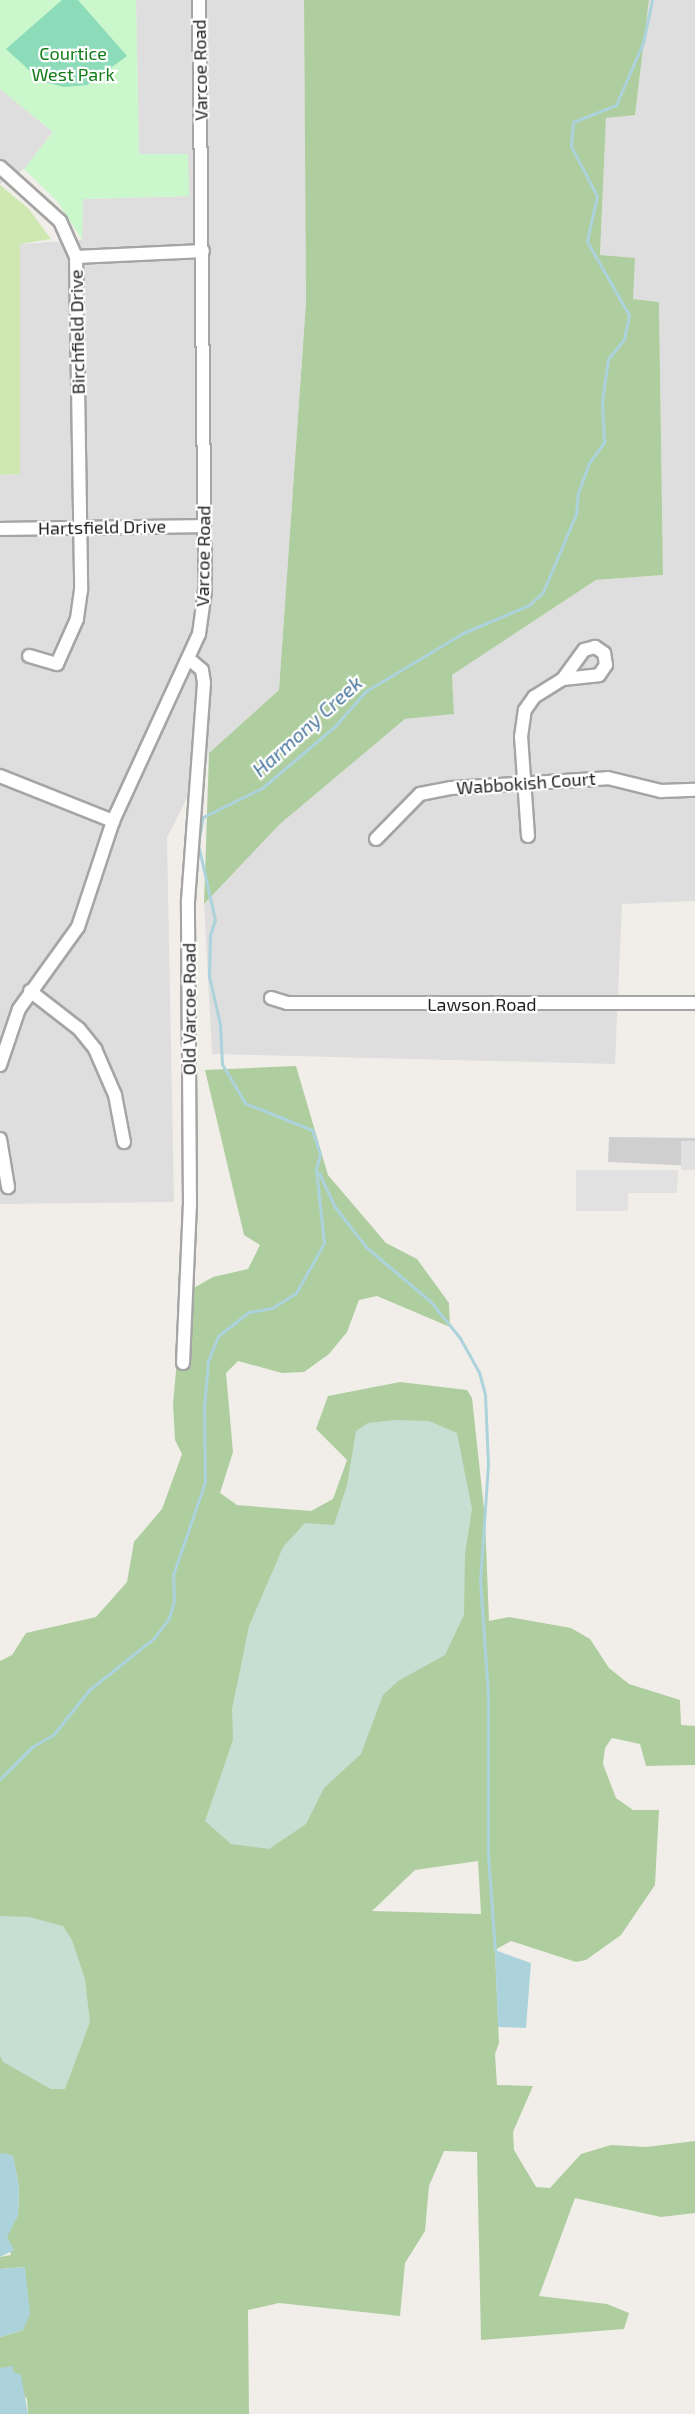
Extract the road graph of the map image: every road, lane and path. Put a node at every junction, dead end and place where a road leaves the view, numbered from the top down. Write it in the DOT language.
graph roads {
  1 [pos="200,0"];
  2 [pos="0,167"];
  3 [pos="203,251"];
  4 [pos="76,258"];
  5 [pos="204,526"];
  6 [pos="80,527"];
  7 [pos="0,529"];
  8 [pos="29,656"];
  9 [pos="190,660"];
  10 [pos="563,679"];
  11 [pos="0,776"];
  12 [pos="524,782"];
  13 [pos="695,790"];
  14 [pos="113,821"];
  15 [pos="528,836"];
  16 [pos="376,839"];
  17 [pos="30,992"];
  18 [pos="271,998"];
  19 [pos="695,1003"];
  20 [pos="0,1065"];
  21 [pos="0,1139"];
  22 [pos="124,1142"];
  23 [pos="8,1187"];
  24 [pos="183,1363"];
  1 -- 3 [label="street, Varcoe Road"];
  2 -- 4 [label="street, Birchfield Drive"];
  3 -- 4 [label="street"];
  3 -- 5 [label="street, Varcoe Road"];
  4 -- 6 [label="street, Birchfield Drive"];
  5 -- 6 [label="street, Hartsfield Drive"];
  5 -- 9 [label="street, Varcoe Road"];
  6 -- 7 [label="street, Hartsfield Drive"];
  6 -- 8 [label="street, Birchfield Drive"];
  9 -- 14 [label="street, Varcoe Road"];
  9 -- 24 [label="street, Old Varcoe Road"];
  10 -- 12 [label="street"];
  11 -- 14 [label="street"];
  12 -- 13 [label="street, Wabbokish Court"];
  12 -- 15 [label="street"];
  12 -- 16 [label="street, Wabbokish Court"];
  14 -- 17 [label="street, Varcoe Road"];
  17 -- 20 [label="street, Varcoe Road"];
  17 -- 22 [label="street"];
  18 -- 19 [label="street, Lawson Road"];
  21 -- 23 [label="street"];
}
